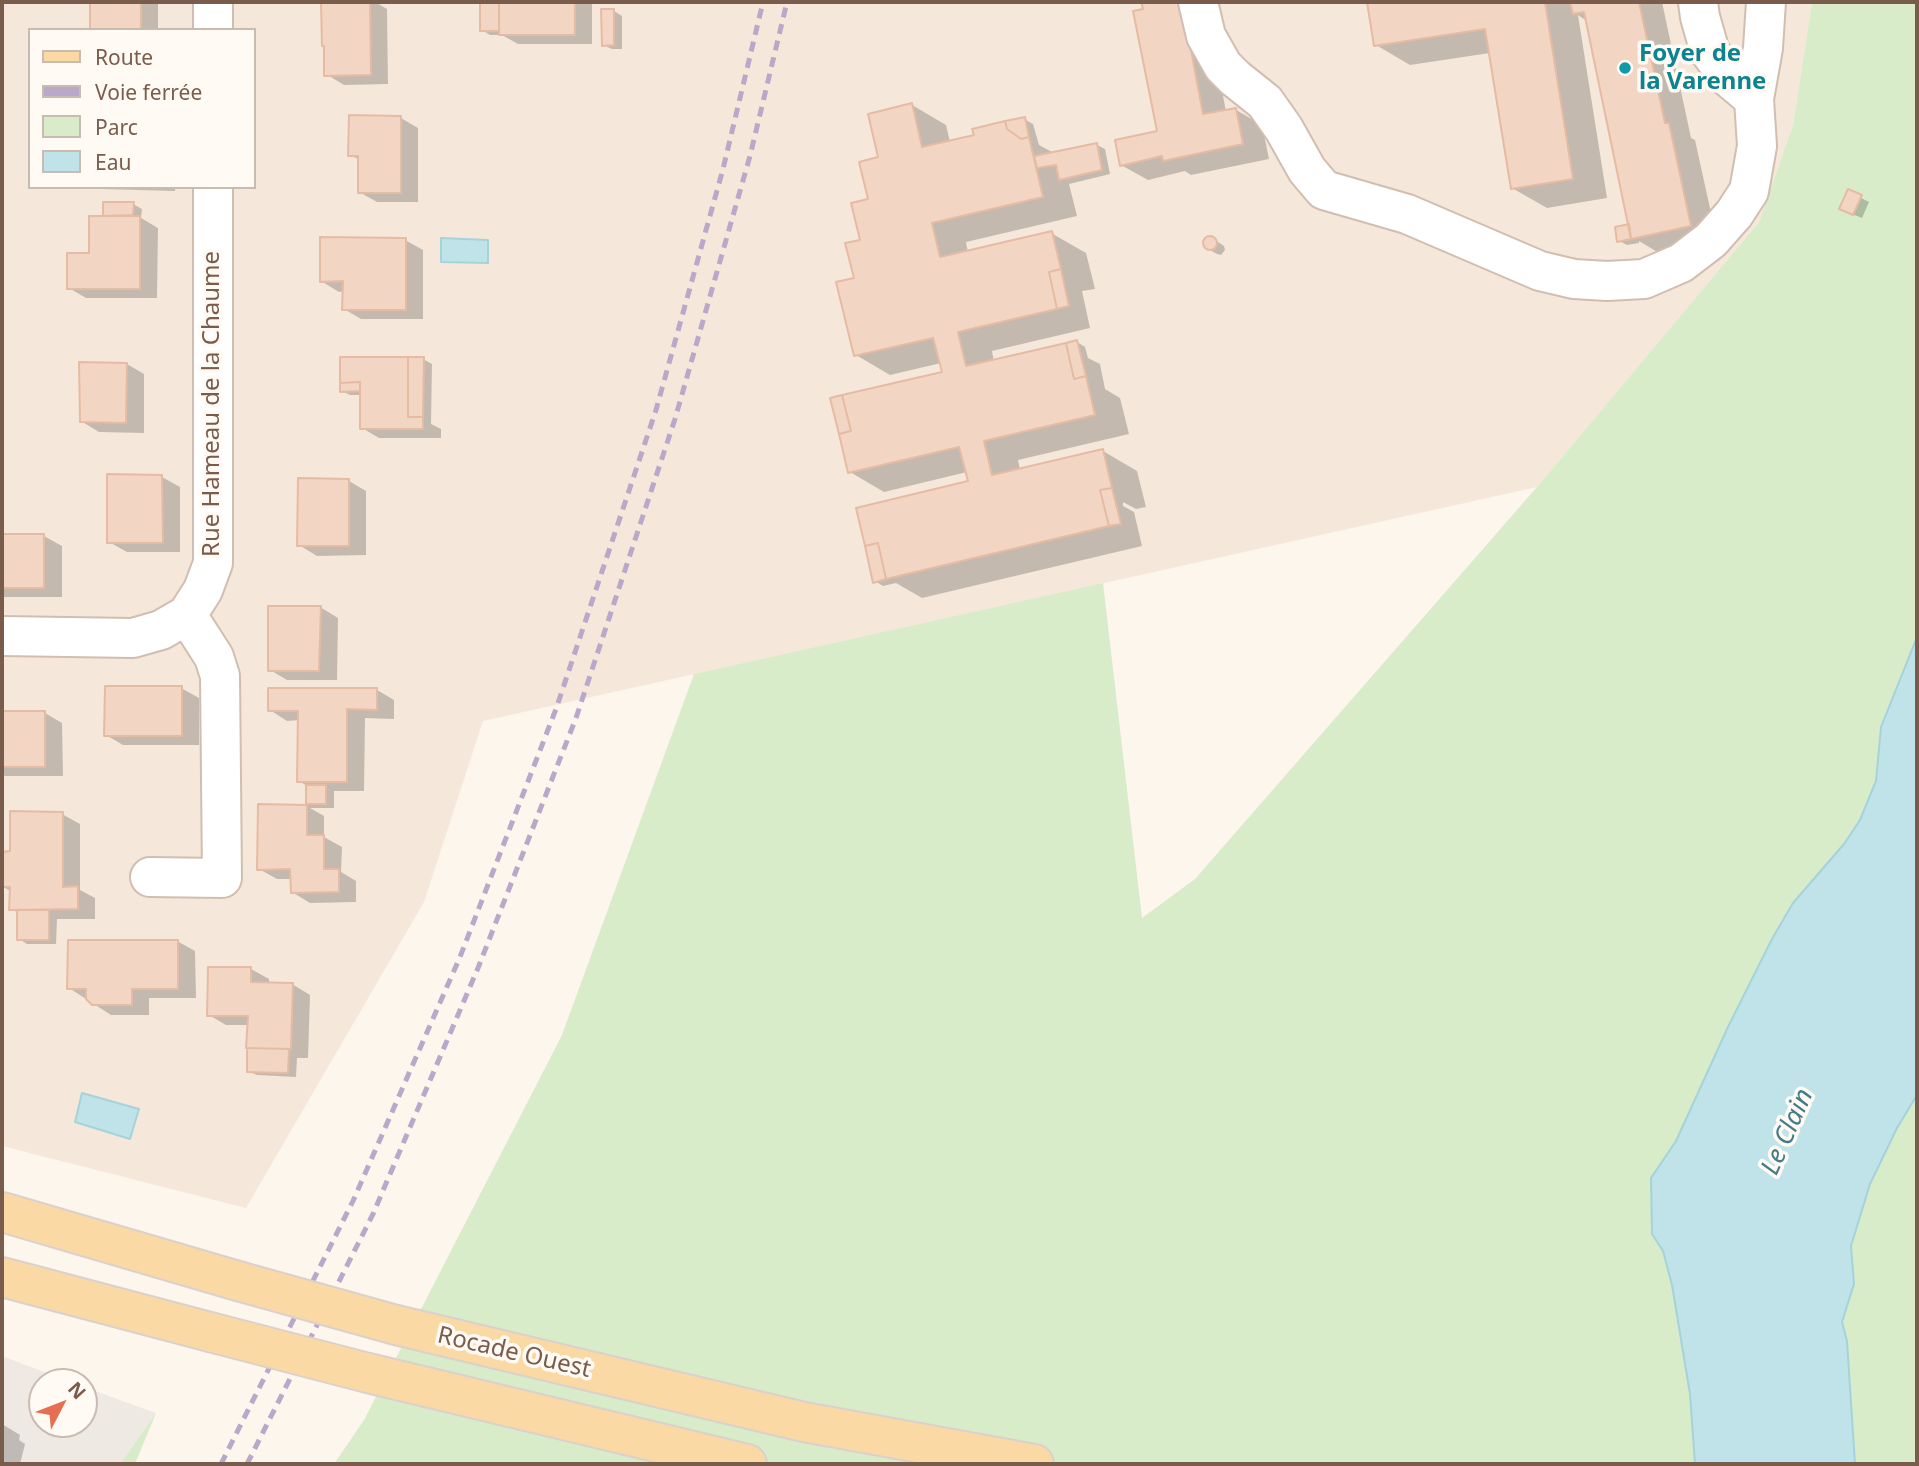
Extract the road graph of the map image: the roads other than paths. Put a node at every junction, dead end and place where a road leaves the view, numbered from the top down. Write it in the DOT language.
graph roads {
  1 [pos="213,2"];
  2 [pos="1198,2"];
  3 [pos="1698,2"];
  4 [pos="1766,2"];
  5 [pos="213,28"];
  6 [pos="1754,99"];
  7 [pos="213,189"];
  8 [pos="187,615"];
  9 [pos="2,636"];
  10 [pos="150,877"];
  11 [pos="2,1212"];
  12 [pos="2,1277"];
  13 [pos="747,1464"];
  14 [pos="1034,1464"];
  1 -- 5 [label="street"];
  2 -- 6 [label="street"];
  3 -- 6 [label="street"];
  4 -- 6 [label="street"];
  7 -- 8 [label="street, Rue Hameau de la Chaume"];
  8 -- 9 [label="street"];
  8 -- 10 [label="street"];
  11 -- 14 [label="main road, Rocade Ouest, bridge"];
  12 -- 13 [label="main road, bridge"];
}
